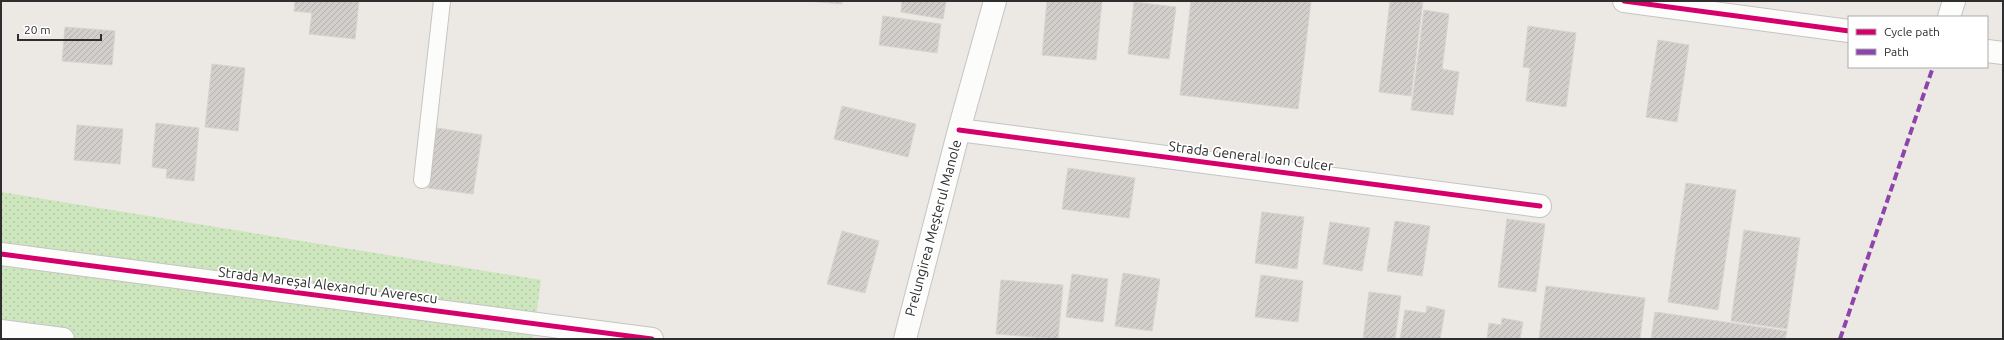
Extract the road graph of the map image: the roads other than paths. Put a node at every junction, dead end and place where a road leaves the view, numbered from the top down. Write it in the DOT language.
graph roads {
  1 [pos="442,1"];
  2 [pos="995,1"];
  3 [pos="1624,1"];
  4 [pos="1954,1"];
  5 [pos="1949,16"];
  6 [pos="1848,31"];
  7 [pos="1988,51"];
  8 [pos="2003,53"];
  9 [pos="959,130"];
  10 [pos="422,180"];
  11 [pos="1540,206"];
  12 [pos="1,254"];
  13 [pos="1,331"];
  14 [pos="63,339"];
  15 [pos="652,339"];
  16 [pos="904,339"];
  1 -- 10 [label="lane"];
  2 -- 9 [label="street, Prelungirea Meșterul Manole"];
  3 -- 6 [label="street"];
  4 -- 5 [label="street"];
  7 -- 8 [label="street"];
  9 -- 11 [label="street, Strada General Ioan Culcer"];
  9 -- 16 [label="street, Prelungirea Meșterul Manole"];
  12 -- 15 [label="street, Strada Mareșal Alexandru Averescu"];
  13 -- 14 [label="street"];
}
